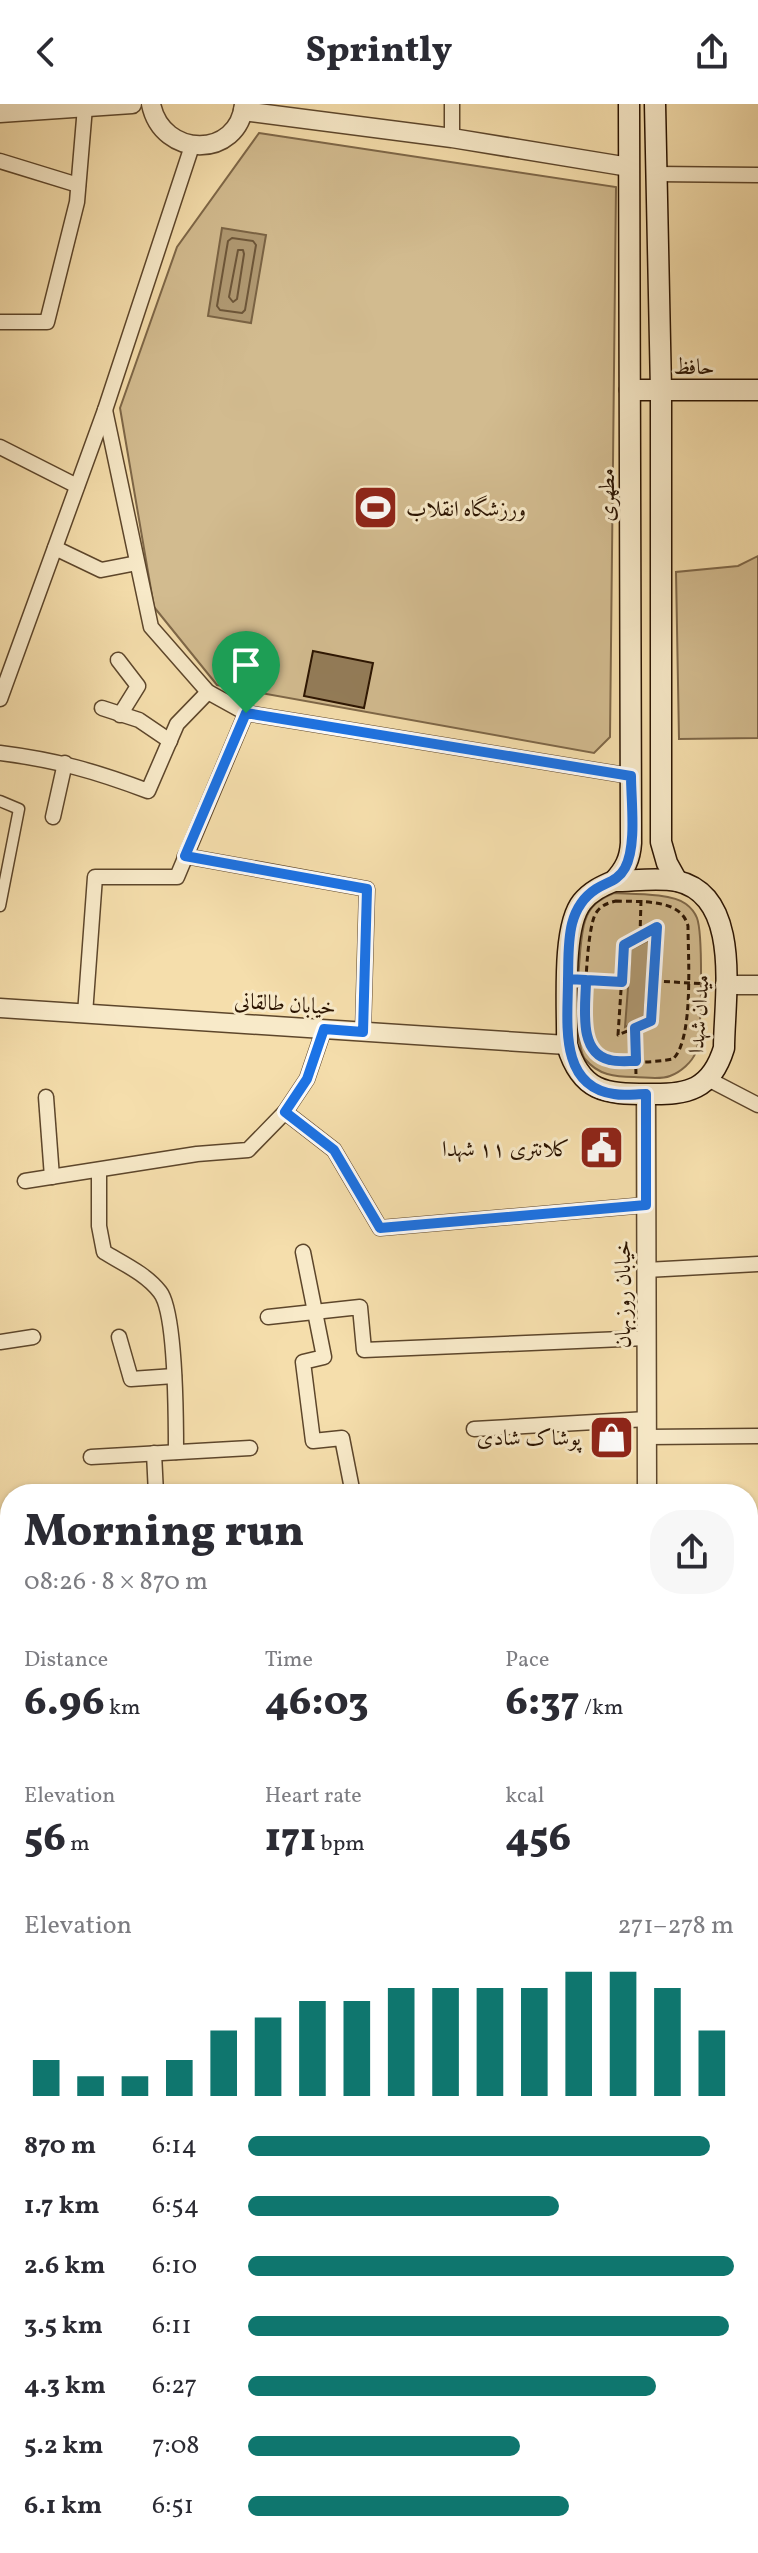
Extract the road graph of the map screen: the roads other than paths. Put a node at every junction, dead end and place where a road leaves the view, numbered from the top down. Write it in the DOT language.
graph roads {
  1 [pos="132,104"];
  2 [pos="151,104"];
  3 [pos="452,104"];
  4 [pos="629,104"];
  5 [pos="655,104"];
  6 [pos="39,107"];
  7 [pos="85,107"];
  8 [pos="244,107"];
  9 [pos="0,113"];
  10 [pos="452,138"];
  11 [pos="192,146"];
  12 [pos="0,161"];
  13 [pos="629,167"];
  14 [pos="655,174"];
  15 [pos="758,175"];
  16 [pos="78,185"];
  17 [pos="0,322"];
  18 [pos="630,390"];
  19 [pos="661,390"];
  20 [pos="758,390"];
  21 [pos="105,410"];
  22 [pos="0,447"];
  23 [pos="77,486"];
  24 [pos="55,548"];
  25 [pos="137,563"];
  26 [pos="118,660"];
  27 [pos="208,692"];
  28 [pos="0,699"];
  29 [pos="102,708"];
  30 [pos="246,713"];
  31 [pos="120,715"];
  32 [pos="170,741"];
  33 [pos="0,753"];
  34 [pos="65,763"];
  35 [pos="631,776"];
  36 [pos="0,801"];
  37 [pos="53,817"];
  38 [pos="185,856"];
  39 [pos="614,881"];
  40 [pos="677,881"];
  41 [pos="0,906"];
  42 [pos="725,985"];
  43 [pos="758,985"];
  44 [pos="0,1008"];
  45 [pos="85,1014"];
  46 [pos="324,1029"];
  47 [pos="363,1032"];
  48 [pos="567,1045"];
  49 [pos="708,1079"];
  50 [pos="641,1086"];
  51 [pos="46,1097"];
  52 [pos="758,1105"];
  53 [pos="285,1112"];
  54 [pos="99,1170"];
  55 [pos="52,1177"];
  56 [pos="25,1181"];
  57 [pos="646,1205"];
  58 [pos="303,1252"];
  59 [pos="758,1264"];
  60 [pos="646,1270"];
  61 [pos="316,1312"];
  62 [pos="268,1317"];
  63 [pos="33,1337"];
  64 [pos="119,1337"];
  65 [pos="646,1338"];
  66 [pos="0,1342"];
  67 [pos="174,1376"];
  68 [pos="647,1428"];
  69 [pos="474,1429"];
  70 [pos="758,1436"];
  71 [pos="250,1448"];
  72 [pos="176,1452"];
  73 [pos="154,1453"];
  74 [pos="91,1457"];
  75 [pos="156,1484"];
  76 [pos="351,1484"];
  77 [pos="647,1484"];
  1 -- 7 [label="street"];
  2 -- 11 [label="street"];
  3 -- 10 [label="street"];
  4 -- 13 [label="main road, مطهری"];
  5 -- 14 [label="main road"];
  6 -- 7 [label="street"];
  6 -- 9 [label="street"];
  7 -- 16 [label="street"];
  8 -- 10 [label="street"];
  8 -- 11 [label="street"];
  10 -- 13 [label="street"];
  11 -- 21 [label="street"];
  12 -- 16 [label="street"];
  13 -- 18 [label="main road, مطهری"];
  14 -- 15 [label="street"];
  14 -- 19 [label="main road"];
  16 -- 17 [label="street"];
  18 -- 19 [label="main road, حافظ"];
  18 -- 35 [label="main road, مطهری"];
  19 -- 20 [label="main road, حافظ"];
  19 -- 40 [label="main road"];
  21 -- 23 [label="street"];
  21 -- 25 [label="street"];
  22 -- 23 [label="street"];
  23 -- 24 [label="street"];
  24 -- 25 [label="street"];
  24 -- 28 [label="street"];
  25 -- 27 [label="street"];
  26 -- 31 [label="street"];
  27 -- 30 [label="street"];
  27 -- 32 [label="street"];
  29 -- 31 [label="street"];
  30 -- 35 [label="street"];
  30 -- 38 [label="street"];
  31 -- 32 [label="street"];
  32 -- 34 [label="street"];
  33 -- 34 [label="street"];
  34 -- 37 [label="street"];
  35 -- 39 [label="main road, مطهری"];
  36 -- 41 [label="street"];
  38 -- 45 [label="street"];
  38 -- 47 [label="street"];
  39 -- 40 [label="main road"];
  39 -- 48 [label="main road, میدان شهدا"];
  40 -- 42 [label="main road, میدان شهدا"];
  42 -- 43 [label="street"];
  42 -- 49 [label="main road, میدان شهدا"];
  44 -- 45 [label="street, خیابان طالقانی"];
  45 -- 46 [label="street, خیابان طالقانی"];
  46 -- 47 [label="street, خیابان طالقانی"];
  46 -- 53 [label="street"];
  47 -- 48 [label="street, خیابان طالقانی"];
  48 -- 50 [label="main road, میدان شهدا"];
  49 -- 50 [label="main road, میدان شهدا"];
  49 -- 52 [label="street"];
  50 -- 57 [label="street, خیابان روزبهان"];
  51 -- 55 [label="street"];
  53 -- 54 [label="street"];
  53 -- 57 [label="street"];
  54 -- 55 [label="street"];
  54 -- 67 [label="street"];
  55 -- 56 [label="street"];
  57 -- 60 [label="street, خیابان روزبهان"];
  58 -- 61 [label="street"];
  59 -- 60 [label="street"];
  60 -- 65 [label="street, خیابان روزبهان"];
  61 -- 62 [label="street"];
  61 -- 65 [label="street"];
  61 -- 76 [label="street"];
  63 -- 66 [label="street"];
  64 -- 67 [label="street"];
  65 -- 68 [label="street, خیابان روزبهان"];
  67 -- 72 [label="street"];
  68 -- 69 [label="street"];
  68 -- 70 [label="street"];
  68 -- 77 [label="street, خیابان روزبهان"];
  71 -- 72 [label="street"];
  72 -- 73 [label="street"];
  73 -- 74 [label="street"];
  73 -- 75 [label="street"];
}
